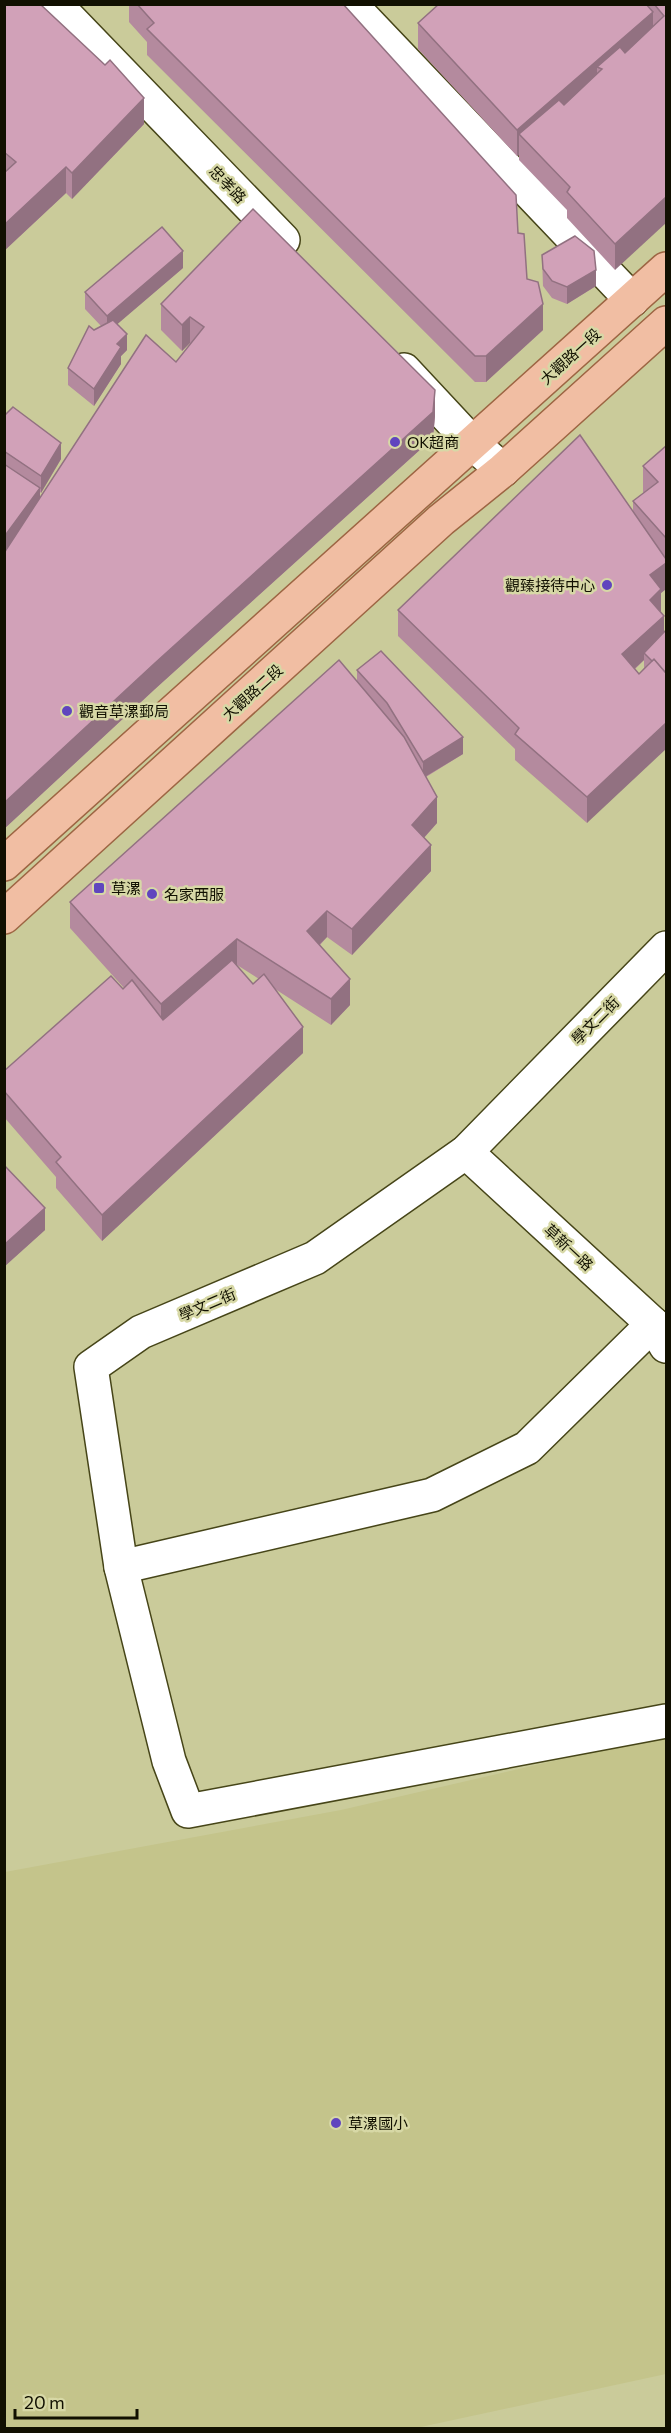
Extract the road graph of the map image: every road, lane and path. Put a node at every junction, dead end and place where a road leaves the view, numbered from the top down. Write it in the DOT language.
graph roads {
  1 [pos="55,4"];
  2 [pos="350,4"];
  3 [pos="300,259"];
  4 [pos="666,269"];
  5 [pos="632,300"];
  6 [pos="666,323"];
  7 [pos="387,351"];
  8 [pos="473,444"];
  9 [pos="503,470"];
  10 [pos="4,864"];
  11 [pos="4,917"];
  12 [pos="666,950"];
  13 [pos="466,1152"];
  14 [pos="660,1335"];
  15 [pos="121,1567"];
  16 [pos="666,1721"];
  1 -- 3 [label="street, 忠孝路"];
  2 -- 5 [label="street"];
  4 -- 5 [label="main road, 大觀路一段"];
  5 -- 8 [label="main road, 大觀路一段"];
  6 -- 9 [label="main road"];
  7 -- 8 [label="street"];
  8 -- 9 [label="street"];
  8 -- 10 [label="main road"];
  9 -- 11 [label="main road, 大觀路二段"];
  12 -- 13 [label="street, 學文二街"];
  13 -- 14 [label="street, 草新一路"];
  13 -- 15 [label="street, 學文二街"];
  14 -- 15 [label="street"];
  15 -- 16 [label="street, 學文二街"];
}
